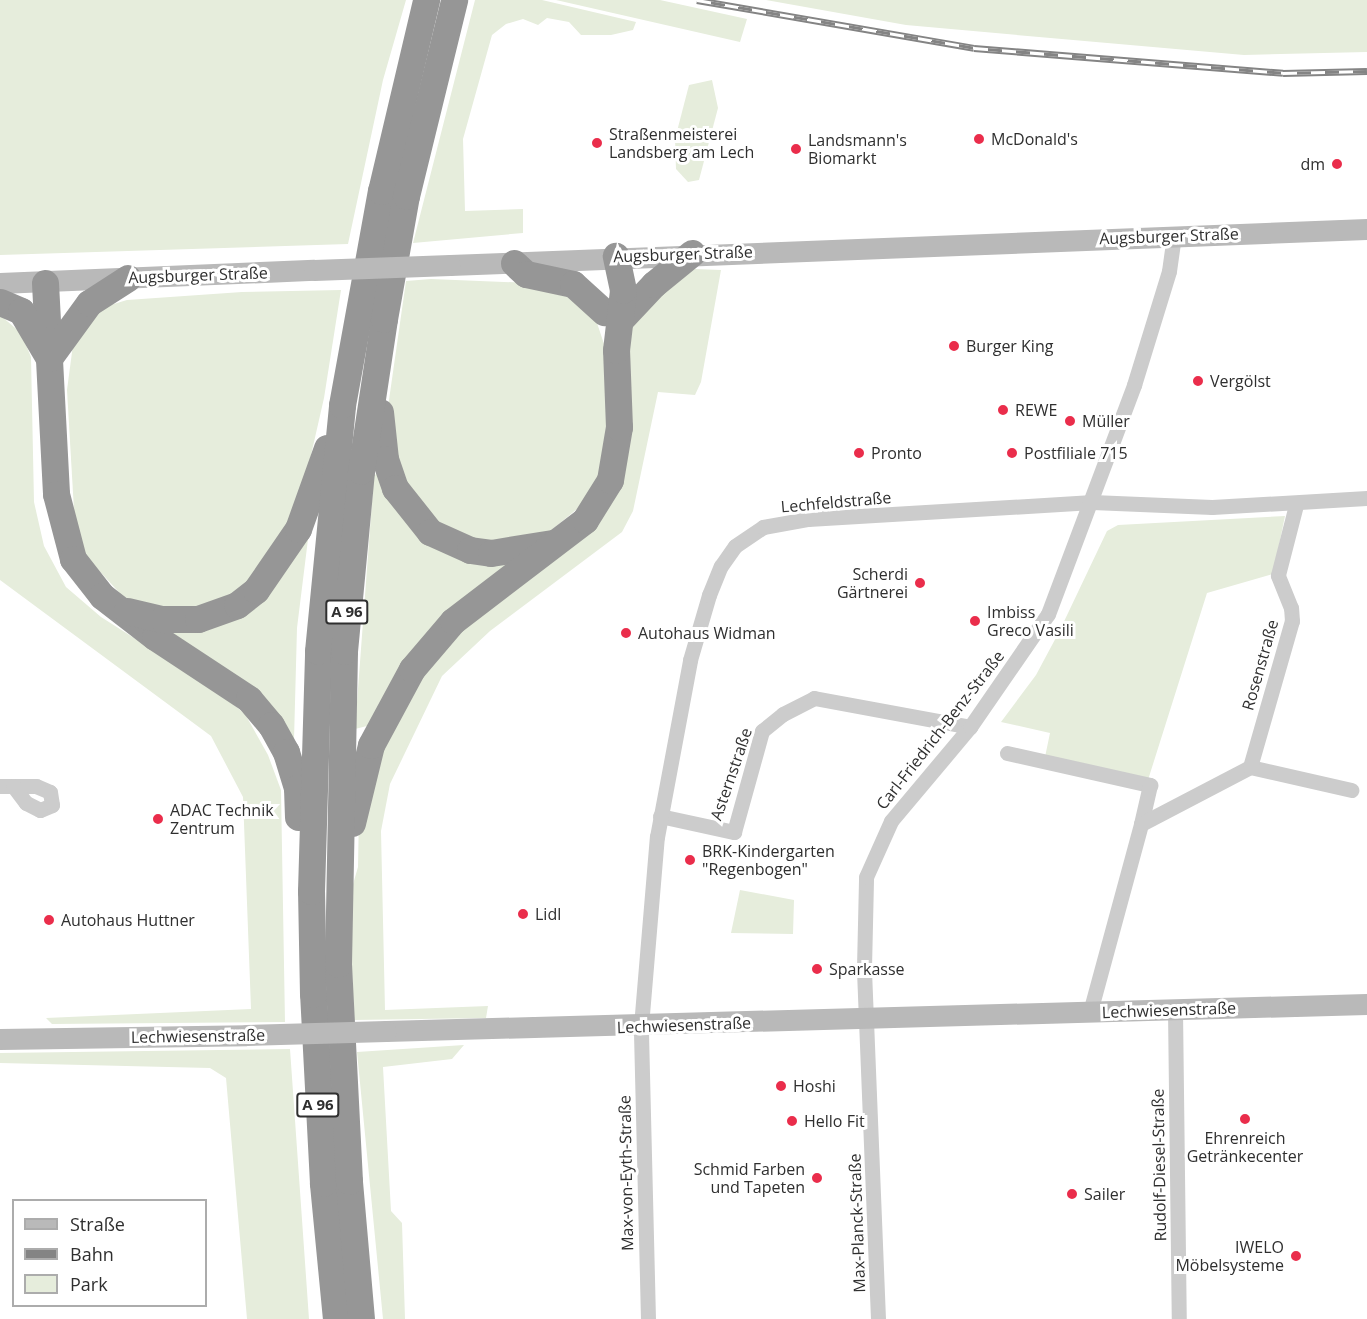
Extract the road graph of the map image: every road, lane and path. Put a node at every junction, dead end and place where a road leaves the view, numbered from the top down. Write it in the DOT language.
graph roads {
  1 [pos="426,0"];
  2 [pos="454,0"];
  3 [pos="1367,229"];
  4 [pos="1174,236"];
  5 [pos="692,253"];
  6 [pos="616,256"];
  7 [pos="514,263"];
  8 [pos="128,278"];
  9 [pos="0,283"];
  10 [pos="45,283"];
  11 [pos="0,302"];
  12 [pos="613,315"];
  13 [pos="384,319"];
  14 [pos="49,358"];
  15 [pos="342,405"];
  16 [pos="1367,498"];
  17 [pos="1092,502"];
  18 [pos="1296,505"];
  19 [pos="553,543"];
  20 [pos="120,609"];
  21 [pos="970,727"];
  22 [pos="1007,753"];
  23 [pos="1250,767"];
  24 [pos="1352,790"];
  25 [pos="660,816"];
  26 [pos="1142,824"];
  27 [pos="312,891"];
  28 [pos="338,907"];
  29 [pos="1367,1004"];
  30 [pos="1175,1010"];
  31 [pos="1090,1012"];
  32 [pos="865,1019"];
  33 [pos="641,1026"];
  34 [pos="0,1039"];
  35 [pos="336,1319"];
  36 [pos="361,1319"];
  37 [pos="648,1319"];
  38 [pos="878,1319"];
  39 [pos="1179,1319"];
  1 -- 15 [label="highway, A 96"];
  2 -- 13 [label="highway, A 96"];
  3 -- 4 [label="main road, Augsburger Straße"];
  4 -- 5 [label="main road, Augsburger Straße"];
  4 -- 17 [label="street, Carl-Friedrich-Benz-Straße"];
  5 -- 6 [label="main road, Augsburger Straße"];
  5 -- 12 [label="highway"];
  6 -- 7 [label="main road, Augsburger Straße"];
  6 -- 12 [label="highway"];
  7 -- 8 [label="main road, Augsburger Straße, bridge"];
  7 -- 12 [label="highway"];
  8 -- 10 [label="main road, Augsburger Straße"];
  8 -- 14 [label="highway"];
  9 -- 10 [label="main road, Augsburger Straße"];
  10 -- 14 [label="highway"];
  11 -- 14 [label="highway"];
  12 -- 19 [label="highway"];
  13 -- 19 [label="highway"];
  13 -- 28 [label="highway, A 96"];
  14 -- 20 [label="highway"];
  15 -- 20 [label="highway"];
  15 -- 27 [label="highway, A 96"];
  16 -- 18 [label="street, Lechfeldstraße"];
  17 -- 18 [label="street, Lechfeldstraße"];
  17 -- 21 [label="street, Carl-Friedrich-Benz-Straße"];
  17 -- 25 [label="street, Lechfeldstraße"];
  18 -- 23 [label="street, Rosenstraße"];
  19 -- 28 [label="highway"];
  20 -- 27 [label="highway"];
  21 -- 25 [label="street, Asternstraße"];
  21 -- 32 [label="street, Carl-Friedrich-Benz-Straße"];
  22 -- 26 [label="street"];
  23 -- 24 [label="street"];
  23 -- 26 [label="street"];
  25 -- 33 [label="street, Lechfeldstraße"];
  26 -- 31 [label="street"];
  27 -- 35 [label="highway, A 96"];
  28 -- 36 [label="highway, A 96"];
  29 -- 30 [label="main road, Lechwiesenstraße"];
  30 -- 31 [label="main road, Lechwiesenstraße"];
  30 -- 39 [label="street, Rudolf-Diesel-Straße"];
  31 -- 32 [label="main road, Lechwiesenstraße"];
  32 -- 33 [label="main road, Lechwiesenstraße"];
  32 -- 38 [label="street, Max-Planck-Straße"];
  33 -- 34 [label="main road, Lechwiesenstraße, bridge"];
  33 -- 37 [label="street, Max-von-Eyth-Straße"];
}
